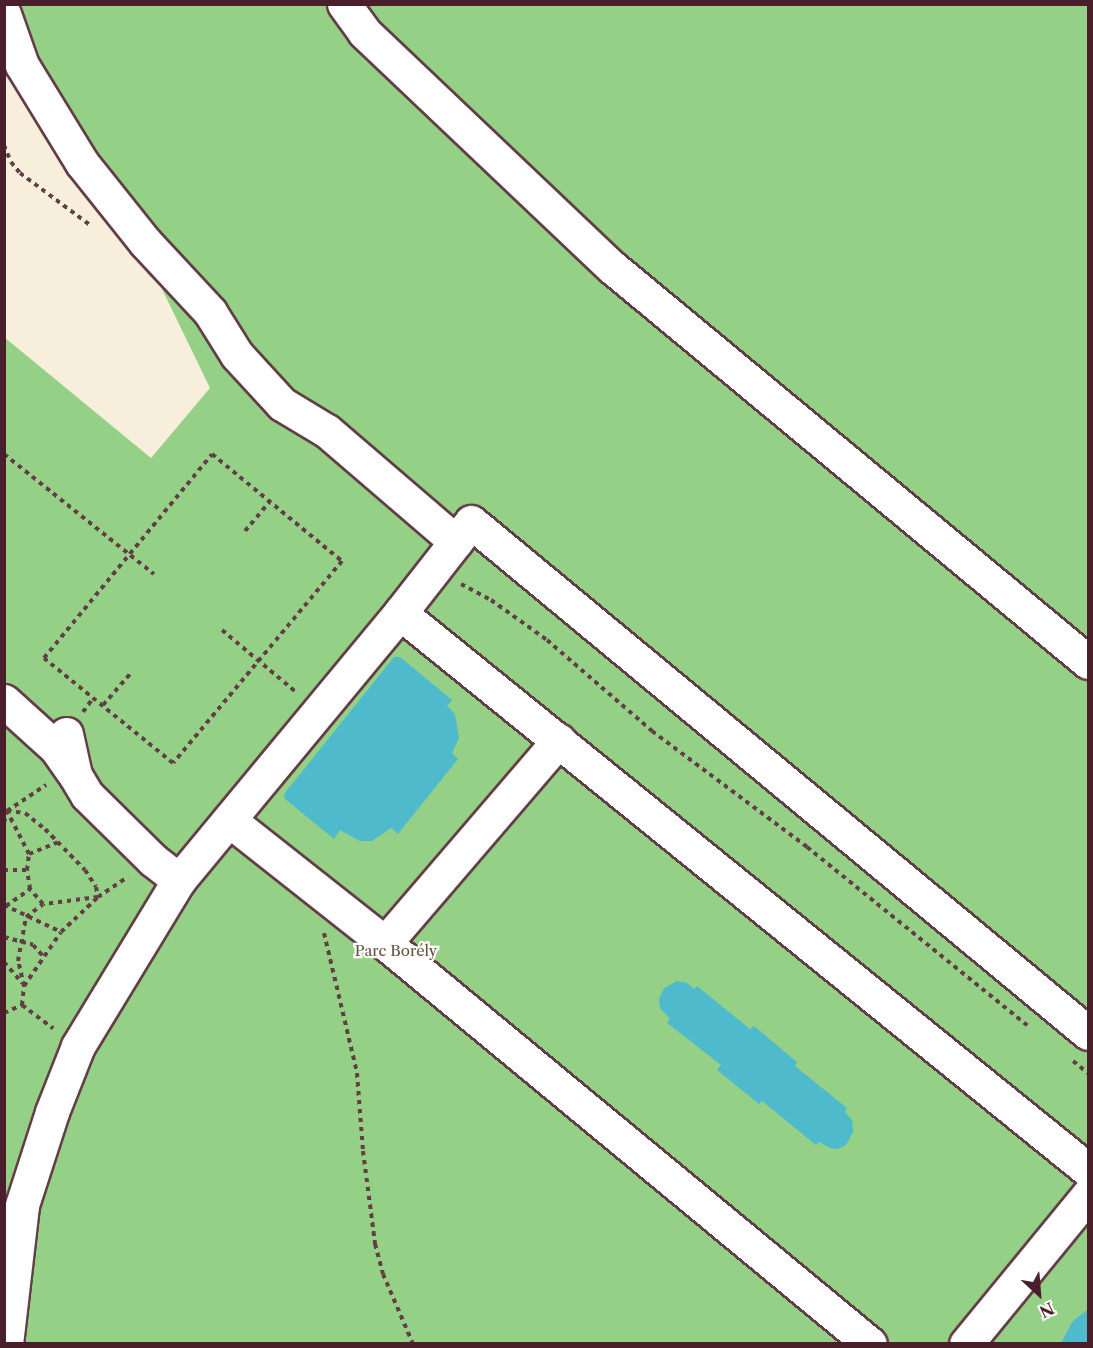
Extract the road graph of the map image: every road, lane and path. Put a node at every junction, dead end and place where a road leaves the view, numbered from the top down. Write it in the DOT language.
graph roads {
  1 [pos="344,4"];
  2 [pos="4,14"];
  3 [pos="4,145"];
  4 [pos="94,228"];
  5 [pos="4,454"];
  6 [pos="269,502"];
  7 [pos="245,531"];
  8 [pos="129,554"];
  9 [pos="447,554"];
  10 [pos="154,574"];
  11 [pos="400,613"];
  12 [pos="222,630"];
  13 [pos="259,661"];
  14 [pos="1089,662"];
  15 [pos="129,674"];
  16 [pos="292,689"];
  17 [pos="4,701"];
  18 [pos="103,705"];
  19 [pos="66,734"];
  20 [pos="559,740"];
  21 [pos="75,775"];
  22 [pos="6,812"];
  23 [pos="229,820"];
  24 [pos="4,823"];
  25 [pos="58,842"];
  26 [pos="29,854"];
  27 [pos="4,870"];
  28 [pos="27,870"];
  29 [pos="179,880"];
  30 [pos="118,883"];
  31 [pos="30,889"];
  32 [pos="98,897"];
  33 [pos="324,897"];
  34 [pos="43,904"];
  35 [pos="5,906"];
  36 [pos="26,917"];
  37 [pos="61,933"];
  38 [pos="4,937"];
  39 [pos="21,943"];
  40 [pos="384,943"];
  41 [pos="44,956"];
  42 [pos="4,962"];
  43 [pos="24,986"];
  44 [pos="22,1005"];
  45 [pos="4,1013"];
  46 [pos="1030,1028"];
  47 [pos="1078,1045"];
  48 [pos="78,1046"];
  49 [pos="1089,1073"];
  50 [pos="1089,1170"];
  51 [pos="1089,1195"];
  52 [pos="6,1344"];
  53 [pos="413,1344"];
  54 [pos="870,1344"];
  55 [pos="966,1344"];
  1 -- 14 [label="lane"];
  2 -- 9 [label="lane"];
  3 -- 4 [label="path"];
  5 -- 8 [label="path"];
  6 -- 7 [label="path"];
  6 -- 8 [label="path"];
  6 -- 13 [label="path"];
  8 -- 10 [label="path"];
  8 -- 18 [label="path"];
  9 -- 11 [label="lane"];
  9 -- 46 [label="path"];
  9 -- 47 [label="lane"];
  11 -- 20 [label="lane"];
  11 -- 23 [label="lane"];
  12 -- 13 [label="path"];
  13 -- 16 [label="path"];
  13 -- 18 [label="path"];
  15 -- 18 [label="path"];
  17 -- 21 [label="lane"];
  19 -- 21 [label="lane"];
  20 -- 40 [label="lane"];
  20 -- 50 [label="lane"];
  21 -- 22 [label="path"];
  21 -- 29 [label="lane"];
  22 -- 24 [label="path"];
  22 -- 25 [label="path"];
  22 -- 26 [label="path"];
  23 -- 29 [label="lane"];
  23 -- 33 [label="lane"];
  25 -- 26 [label="path"];
  25 -- 32 [label="path"];
  26 -- 28 [label="path"];
  27 -- 28 [label="path"];
  28 -- 31 [label="path"];
  29 -- 48 [label="lane"];
  30 -- 32 [label="path"];
  31 -- 34 [label="path"];
  31 -- 35 [label="path"];
  32 -- 34 [label="path"];
  32 -- 37 [label="path"];
  33 -- 40 [label="lane"];
  33 -- 53 [label="path"];
  34 -- 36 [label="path"];
  35 -- 36 [label="path"];
  36 -- 37 [label="path"];
  36 -- 39 [label="path"];
  37 -- 41 [label="path"];
  38 -- 39 [label="path"];
  39 -- 41 [label="path"];
  39 -- 43 [label="path"];
  40 -- 54 [label="lane"];
  41 -- 43 [label="path"];
  42 -- 43 [label="path"];
  43 -- 44 [label="path"];
  44 -- 45 [label="path"];
  44 -- 48 [label="path"];
  47 -- 49 [label="path"];
  48 -- 52 [label="lane"];
  51 -- 55 [label="lane"];
}
